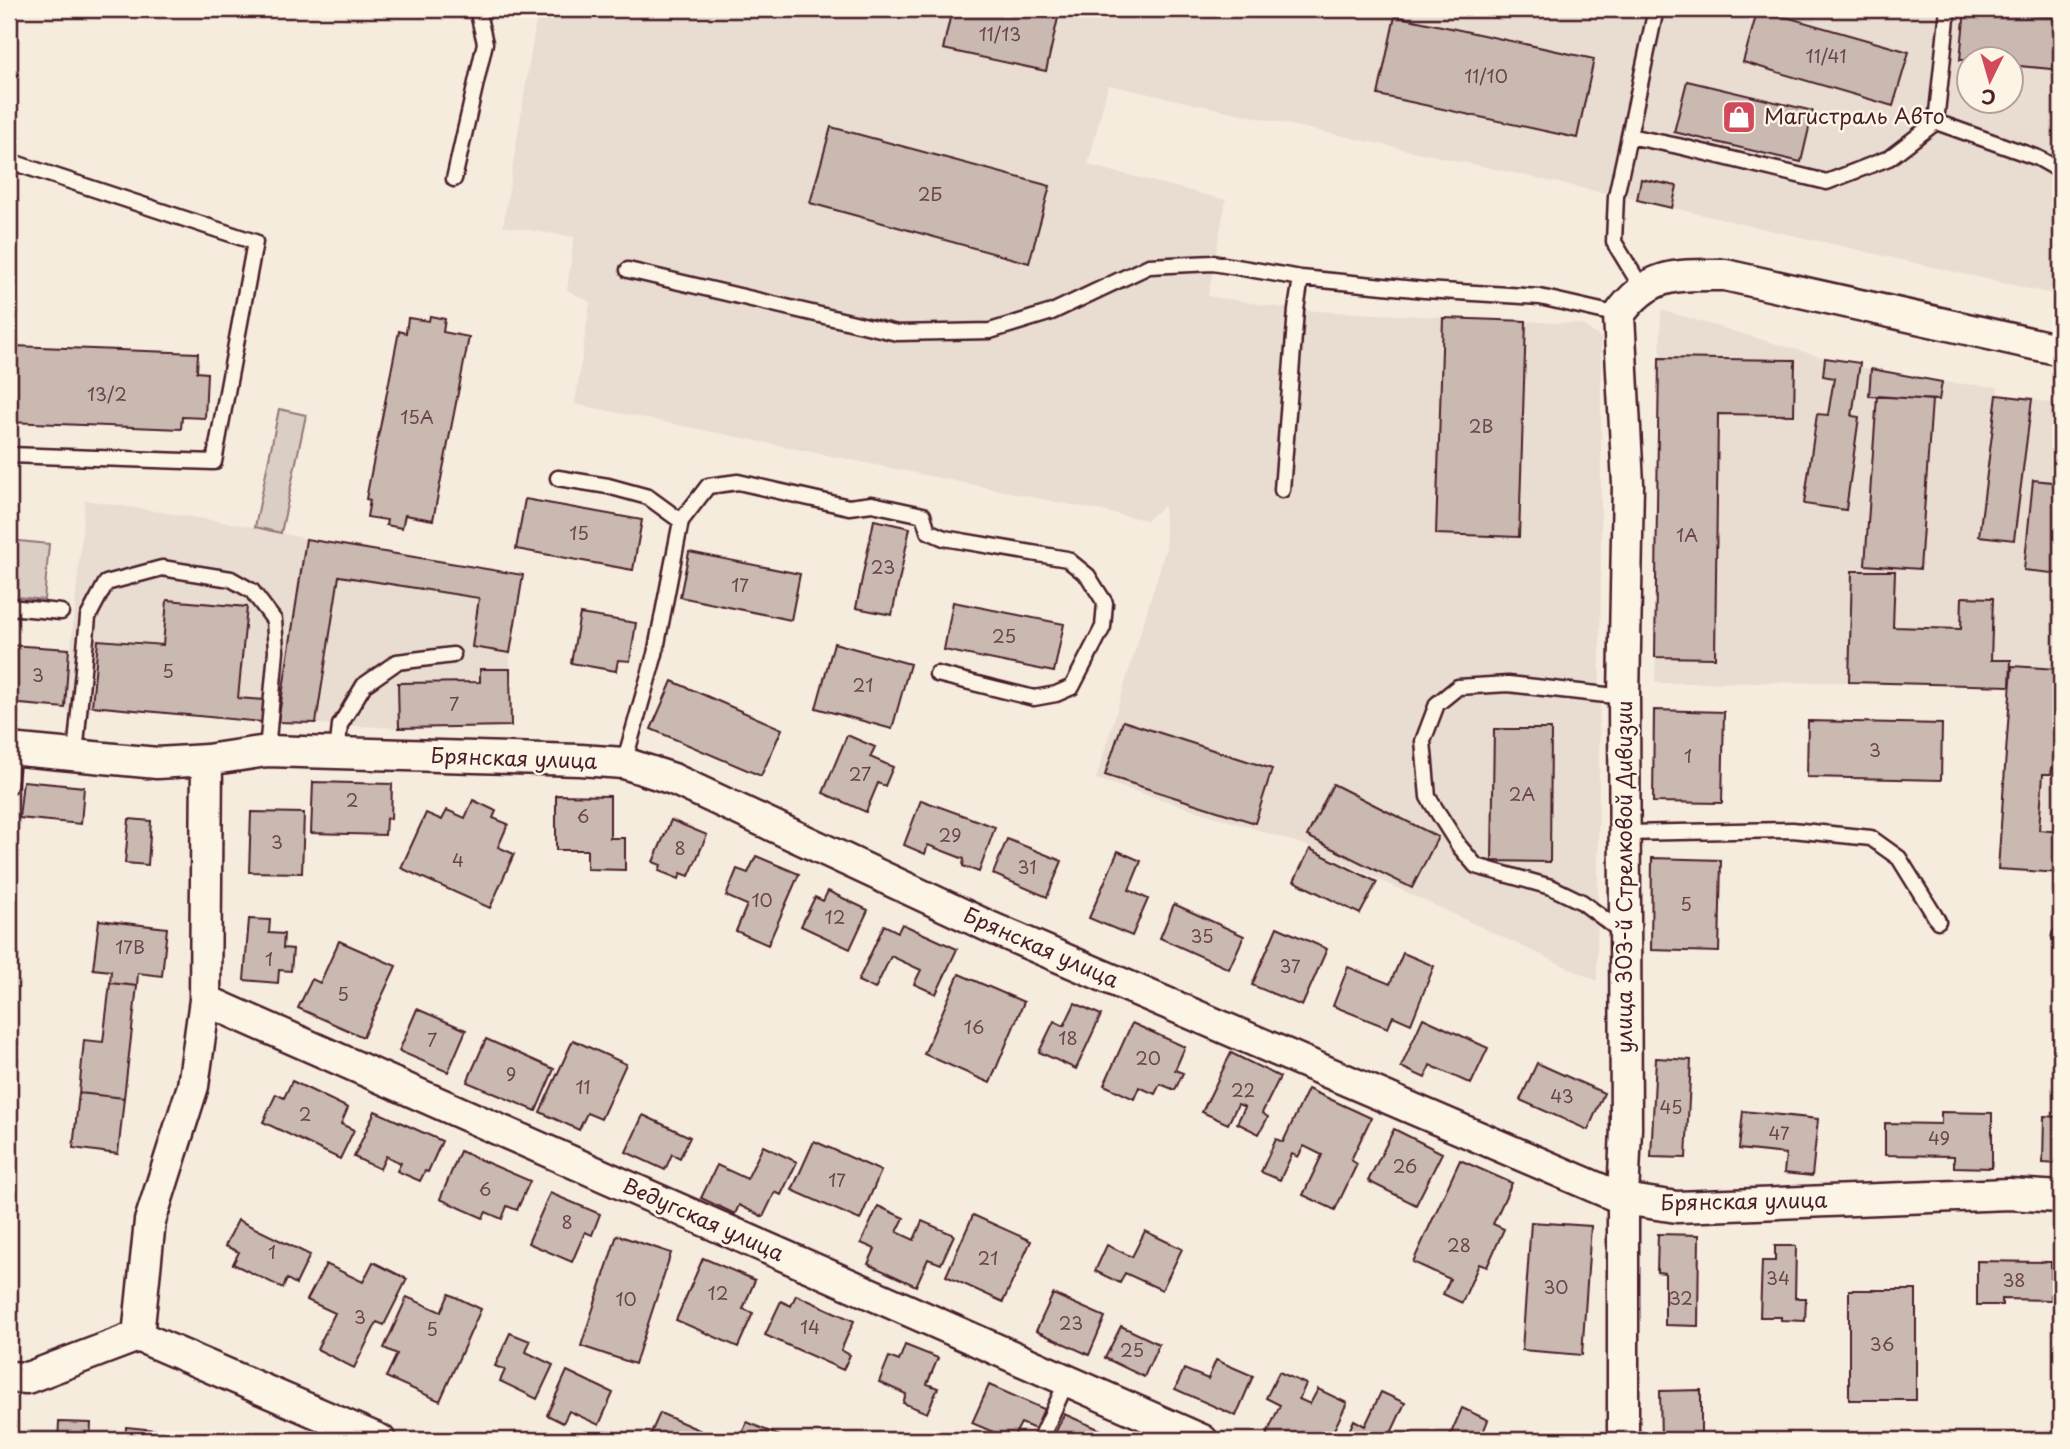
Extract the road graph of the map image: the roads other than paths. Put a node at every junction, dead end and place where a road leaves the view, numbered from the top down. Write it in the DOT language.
graph roads {
  1 [pos="477,9"];
  2 [pos="1656,9"];
  3 [pos="1948,9"];
  4 [pos="1936,122"];
  5 [pos="1629,136"];
  6 [pos="9,161"];
  7 [pos="2061,171"];
  8 [pos="454,179"];
  9 [pos="628,270"];
  10 [pos="1301,278"];
  11 [pos="1642,288"];
  12 [pos="1619,315"];
  13 [pos="2061,350"];
  14 [pos="9,455"];
  15 [pos="558,478"];
  16 [pos="1282,490"];
  17 [pos="681,521"];
  18 [pos="9,607"];
  19 [pos="61,612"];
  20 [pos="453,655"];
  21 [pos="937,674"];
  22 [pos="1624,697"];
  23 [pos="11,749"];
  24 [pos="267,751"];
  25 [pos="75,755"];
  26 [pos="337,755"];
  27 [pos="207,760"];
  28 [pos="624,763"];
  29 [pos="9,786"];
  30 [pos="1624,833"];
  31 [pos="1938,921"];
  32 [pos="1625,935"];
  33 [pos="205,1000"];
  34 [pos="2061,1196"];
  35 [pos="1623,1199"];
  36 [pos="138,1336"];
  37 [pos="9,1377"];
  38 [pos="1067,1381"];
  39 [pos="380,1440"];
  40 [pos="1040,1440"];
  41 [pos="1202,1440"];
  42 [pos="1623,1440"];
  1 -- 8 [label="lane"];
  2 -- 5 [label="lane"];
  3 -- 4 [label="lane"];
  4 -- 5 [label="lane"];
  4 -- 7 [label="lane"];
  5 -- 11 [label="lane"];
  6 -- 14 [label="lane"];
  9 -- 10 [label="lane"];
  10 -- 12 [label="lane"];
  10 -- 16 [label="lane"];
  11 -- 12 [label="street"];
  11 -- 13 [label="street"];
  12 -- 22 [label="street, улица 303-й Стрелковой Дивизии"];
  15 -- 17 [label="lane"];
  17 -- 21 [label="lane"];
  17 -- 28 [label="lane"];
  18 -- 19 [label="lane"];
  20 -- 26 [label="lane"];
  22 -- 30 [label="street, улица 303-й Стрелковой Дивизии"];
  22 -- 32 [label="lane"];
  23 -- 25 [label="street, Брянская улица"];
  23 -- 29 [label="lane"];
  24 -- 25 [label="lane"];
  24 -- 26 [label="street, Брянская улица"];
  24 -- 27 [label="street, Брянская улица"];
  25 -- 27 [label="street, Брянская улица"];
  26 -- 28 [label="street, Брянская улица"];
  27 -- 33 [label="street"];
  28 -- 35 [label="street, Брянская улица"];
  30 -- 31 [label="lane"];
  30 -- 32 [label="street, улица 303-й Стрелковой Дивизии"];
  32 -- 35 [label="street, улица 303-й Стрелковой Дивизии"];
  33 -- 36 [label="street"];
  33 -- 38 [label="street, Ведугская улица"];
  34 -- 35 [label="street, Брянская улица"];
  35 -- 42 [label="street, улица 303-й Стрелковой Дивизии"];
  36 -- 37 [label="street"];
  36 -- 39 [label="street"];
  38 -- 40 [label="lane"];
  38 -- 41 [label="street, Ведугская улица"];
}
